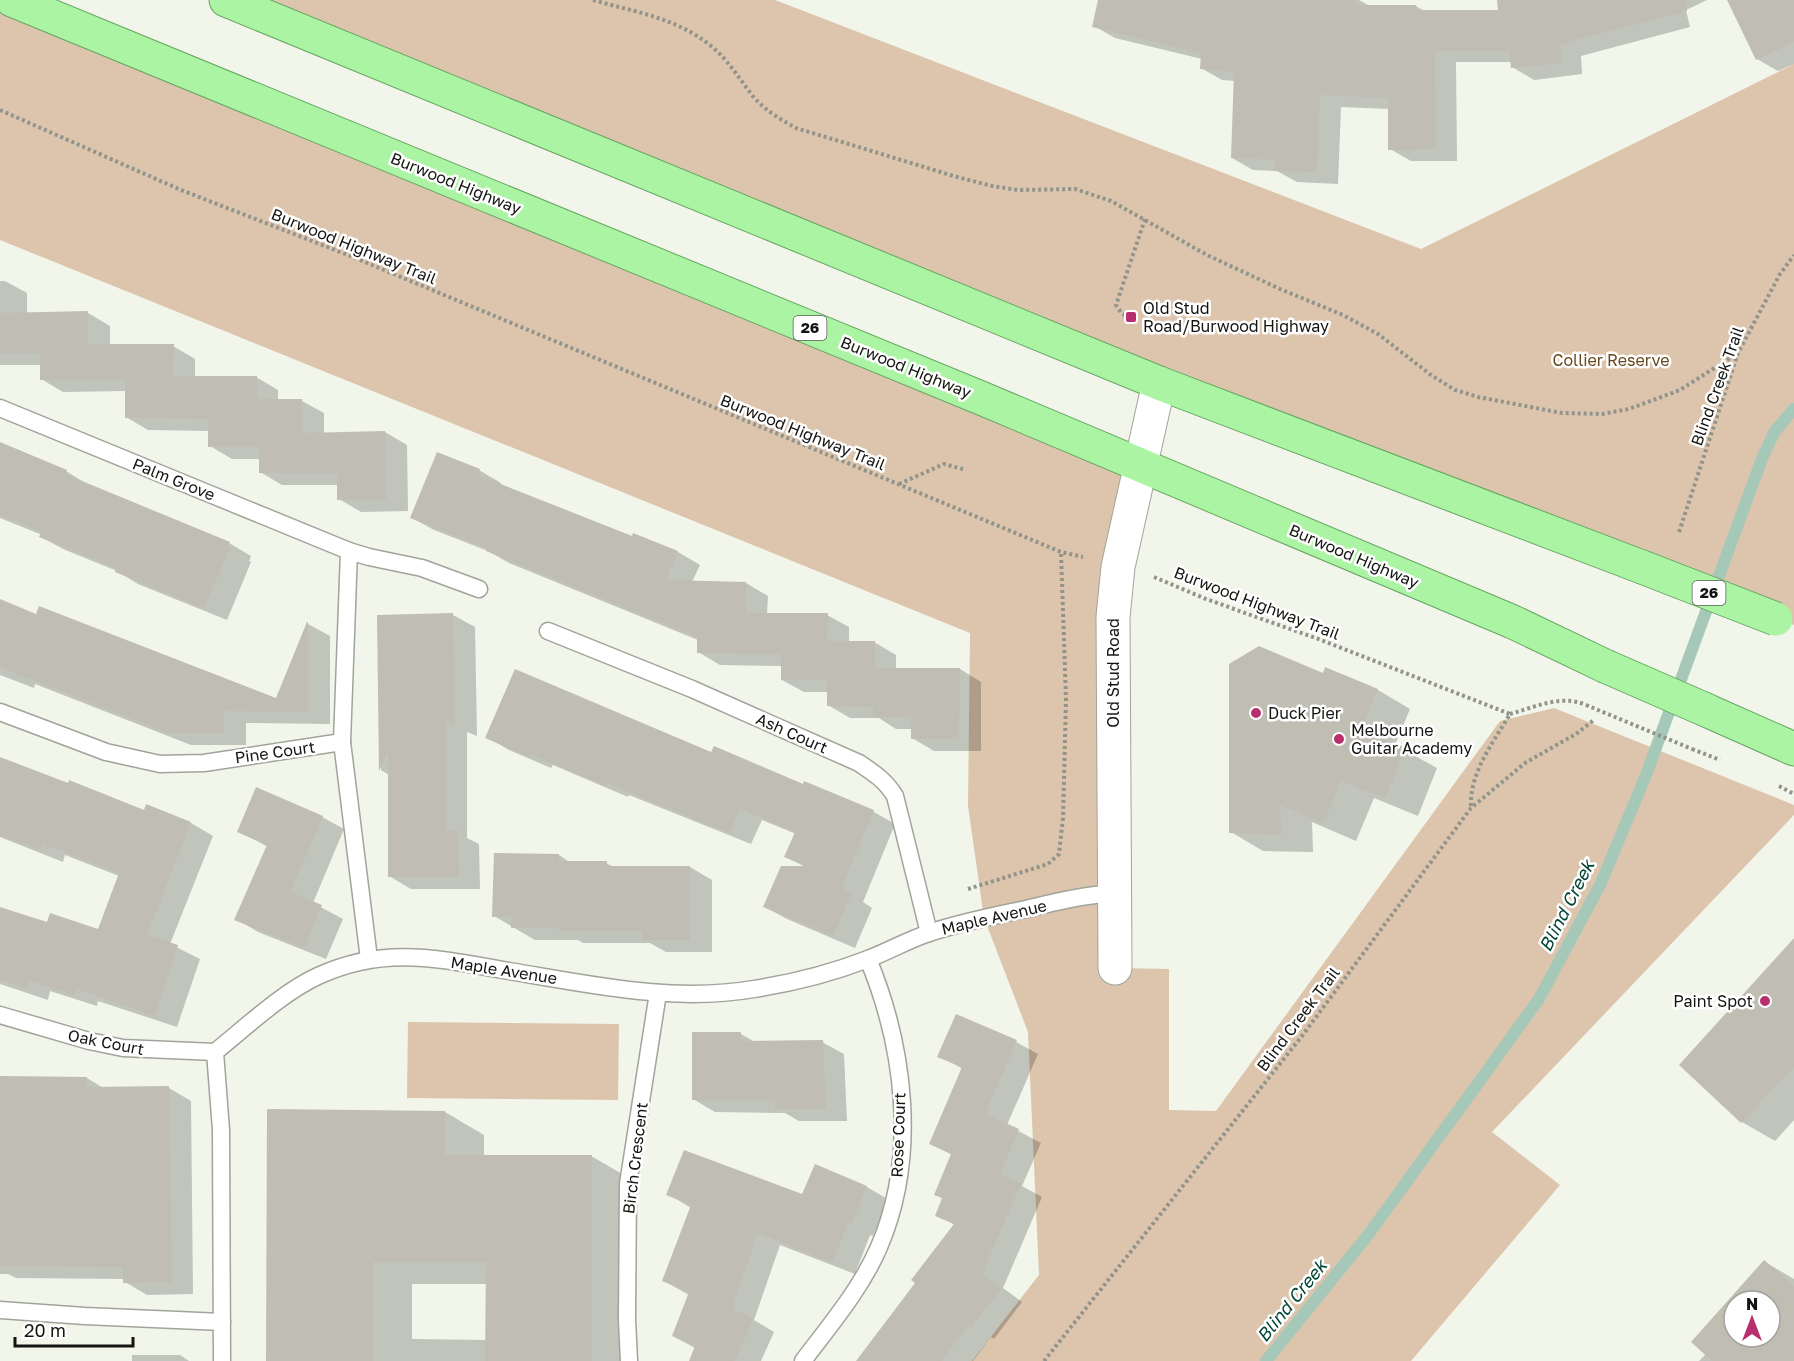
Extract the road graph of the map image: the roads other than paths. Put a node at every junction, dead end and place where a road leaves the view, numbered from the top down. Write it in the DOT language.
graph roads {
  1 [pos="12,0"];
  2 [pos="226,0"];
  3 [pos="1159,382"];
  4 [pos="0,408"];
  5 [pos="1140,466"];
  6 [pos="349,551"];
  7 [pos="479,589"];
  8 [pos="1785,622"];
  9 [pos="548,631"];
  10 [pos="0,712"];
  11 [pos="342,742"];
  12 [pos="1794,749"];
  13 [pos="1114,893"];
  14 [pos="928,933"];
  15 [pos="369,958"];
  16 [pos="868,959"];
  17 [pos="1115,968"];
  18 [pos="658,993"];
  19 [pos="0,1015"];
  20 [pos="215,1052"];
  21 [pos="0,1310"];
  22 [pos="222,1322"];
  23 [pos="222,1361"];
  24 [pos="629,1361"];
  25 [pos="803,1361"];
  1 -- 5 [label="highway, Burwood Highway / 26"];
  2 -- 3 [label="highway, 26"];
  3 -- 5 [label="street, Old Stud Road"];
  3 -- 8 [label="highway, 26, bridge"];
  4 -- 6 [label="lane, Palm Grove"];
  5 -- 12 [label="highway, Burwood Highway / 26, bridge"];
  5 -- 13 [label="street, Old Stud Road"];
  6 -- 7 [label="lane, Palm Grove"];
  6 -- 11 [label="lane"];
  9 -- 14 [label="lane, Ash Court"];
  10 -- 11 [label="lane, Pine Court"];
  11 -- 15 [label="lane"];
  13 -- 14 [label="lane, Maple Avenue"];
  13 -- 17 [label="street, Old Stud Road"];
  14 -- 16 [label="lane, Maple Avenue"];
  15 -- 18 [label="lane, Maple Avenue"];
  15 -- 20 [label="lane, Maple Avenue"];
  16 -- 18 [label="lane, Maple Avenue"];
  16 -- 25 [label="lane, Rose Court"];
  18 -- 24 [label="lane, Birch Crescent"];
  19 -- 20 [label="lane, Oak Court"];
  20 -- 22 [label="lane"];
  21 -- 22 [label="lane"];
  22 -- 23 [label="lane"];
}
